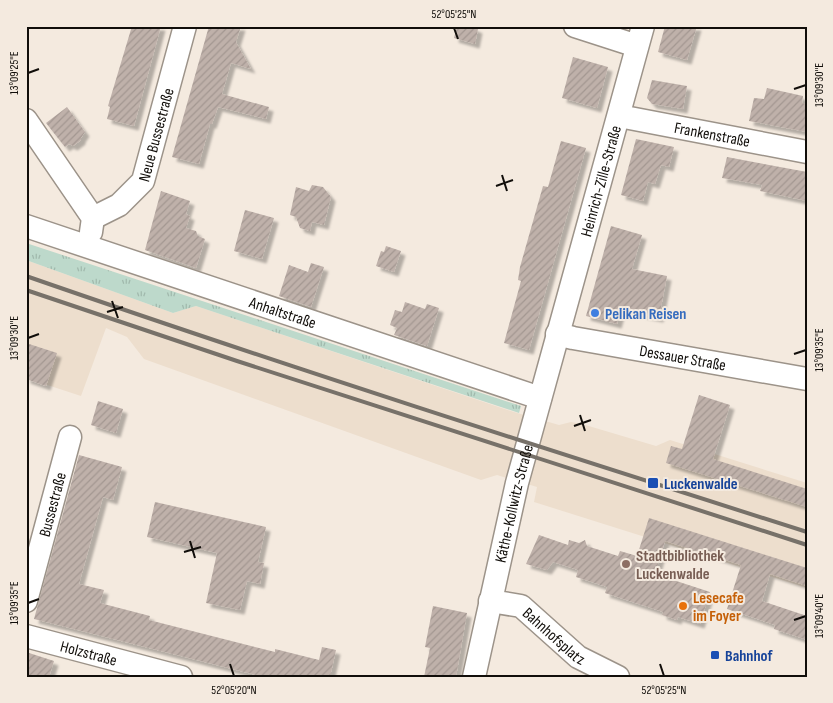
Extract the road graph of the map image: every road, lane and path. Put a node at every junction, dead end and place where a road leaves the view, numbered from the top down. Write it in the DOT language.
graph roads {
  1 [pos="185,26"];
  2 [pos="575,26"];
  3 [pos="640,36"];
  4 [pos="619,116"];
  5 [pos="26,120"];
  6 [pos="807,152"];
  7 [pos="93,218"];
  8 [pos="26,226"];
  9 [pos="89,248"];
  10 [pos="557,334"];
  11 [pos="807,379"];
  12 [pos="540,398"];
  13 [pos="70,438"];
  14 [pos="26,601"];
  15 [pos="490,601"];
  16 [pos="26,636"];
  17 [pos="175,676"];
  18 [pos="474,677"];
  19 [pos="618,677"];
  1 -- 7 [label="street, Neue Bussestraße"];
  2 -- 3 [label="street"];
  3 -- 4 [label="street, Heinrich-Zille-Straße"];
  4 -- 6 [label="street, Frankenstraße"];
  4 -- 10 [label="street, Heinrich-Zille-Straße"];
  5 -- 7 [label="street"];
  7 -- 9 [label="street"];
  8 -- 9 [label="street, Anhaltstraße"];
  9 -- 12 [label="street, Anhaltstraße"];
  10 -- 11 [label="street, Dessauer Straße"];
  10 -- 12 [label="street, Käthe-Kollwitz-Straße"];
  12 -- 15 [label="street, Käthe-Kollwitz-Straße"];
  13 -- 14 [label="street, Bussestraße"];
  15 -- 18 [label="street, Käthe-Kollwitz-Straße"];
  15 -- 19 [label="street, Bahnhofsplatz"];
  16 -- 17 [label="street, Holzstraße"];
}
